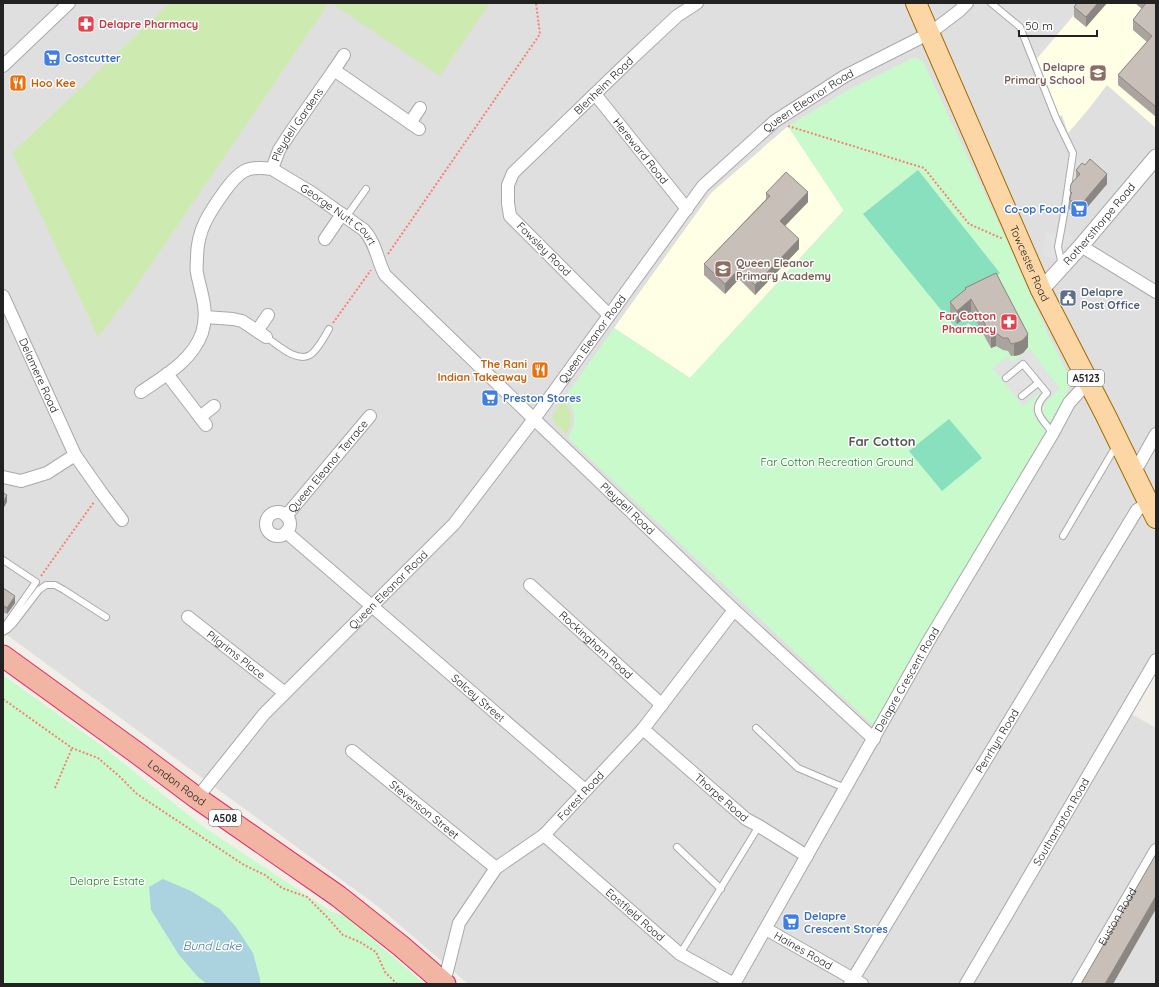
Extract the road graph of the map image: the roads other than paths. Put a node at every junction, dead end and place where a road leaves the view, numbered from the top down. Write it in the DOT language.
graph roads {
  1 [pos="69,3"];
  2 [pos="697,3"];
  3 [pos="916,3"];
  4 [pos="967,3"];
  5 [pos="991,3"];
  6 [pos="930,32"];
  7 [pos="344,56"];
  8 [pos="3,66"];
  9 [pos="334,70"];
  10 [pos="595,94"];
  11 [pos="420,108"];
  12 [pos="1156,157"];
  13 [pos="272,169"];
  14 [pos="513,173"];
  15 [pos="366,189"];
  16 [pos="687,209"];
  17 [pos="344,216"];
  18 [pos="325,239"];
  19 [pos="1081,246"];
  20 [pos="1062,266"];
  21 [pos="383,270"];
  22 [pos="1041,290"];
  23 [pos="1156,292"];
  24 [pos="3,296"];
  25 [pos="610,314"];
  26 [pos="268,315"];
  27 [pos="205,317"];
  28 [pos="329,329"];
  29 [pos="262,334"];
  30 [pos="167,374"];
  31 [pos="1006,378"];
  32 [pos="1088,382"];
  33 [pos="1038,383"];
  34 [pos="141,392"];
  35 [pos="1022,396"];
  36 [pos="214,406"];
  37 [pos="370,416"];
  38 [pos="534,419"];
  39 [pos="1053,433"];
  40 [pos="1156,434"];
  41 [pos="1118,441"];
  42 [pos="75,455"];
  43 [pos="1134,474"];
  44 [pos="3,477"];
  45 [pos="1152,510"];
  46 [pos="286,516"];
  47 [pos="122,520"];
  48 [pos="286,532"];
  49 [pos="1063,536"];
  50 [pos="3,560"];
  51 [pos="530,585"];
  52 [pos="372,606"];
  53 [pos="734,610"];
  54 [pos="106,617"];
  55 [pos="188,617"];
  56 [pos="3,630"];
  57 [pos="3,656"];
  58 [pos="1156,660"];
  59 [pos="285,693"];
  60 [pos="662,705"];
  61 [pos="756,728"];
  62 [pos="643,729"];
  63 [pos="874,739"];
  64 [pos="352,751"];
  65 [pos="845,788"];
  66 [pos="585,790"];
  67 [pos="197,798"];
  68 [pos="759,826"];
  69 [pos="544,835"];
  70 [pos="677,847"];
  71 [pos="1156,850"];
  72 [pos="807,856"];
  73 [pos="496,868"];
  74 [pos="720,889"];
  75 [pos="766,929"];
  76 [pos="680,954"];
  77 [pos="855,982"];
  78 [pos="445,984"];
  79 [pos="734,984"];
  80 [pos="966,984"];
  81 [pos="1078,984"];
  1 -- 8 [label="street"];
  2 -- 10 [label="street, Blenheim Road"];
  3 -- 6 [label="main road, Towcester Road / A5123"];
  4 -- 6 [label="street, Queen Eleanor Road"];
  5 -- 20 [label="lane"];
  6 -- 16 [label="street, Queen Eleanor Road"];
  6 -- 22 [label="main road, Towcester Road / A5123"];
  7 -- 9 [label="street, Pleydell Gardens"];
  9 -- 11 [label="street"];
  9 -- 13 [label="street, Pleydell Gardens"];
  10 -- 14 [label="street, Blenheim Road"];
  10 -- 16 [label="street, Hereward Road"];
  12 -- 19 [label="street, Rothersthorpe Road"];
  13 -- 17 [label="street, George Nutt Court"];
  13 -- 27 [label="street, Pleydell Gardens"];
  14 -- 25 [label="street, Fawsley Road"];
  15 -- 17 [label="lane"];
  16 -- 25 [label="street, Queen Eleanor Road"];
  17 -- 18 [label="street"];
  17 -- 21 [label="street, George Nutt Court"];
  19 -- 20 [label="street, Rothersthorpe Road"];
  19 -- 23 [label="street"];
  20 -- 22 [label="street, Rothersthorpe Road"];
  21 -- 38 [label="street, Pleydell Road"];
  22 -- 32 [label="main road, Towcester Road / A5123"];
  24 -- 42 [label="street, Delamere Road"];
  25 -- 38 [label="street, Queen Eleanor Road"];
  26 -- 29 [label="street"];
  27 -- 29 [label="street"];
  27 -- 30 [label="street, Pleydell Gardens"];
  28 -- 29 [label="lane"];
  30 -- 34 [label="street, Pleydell Gardens"];
  30 -- 36 [label="street"];
  31 -- 33 [label="lane"];
  32 -- 39 [label="street, Delapre Crescent Road"];
  32 -- 41 [label="main road, Towcester Road / A5123"];
  33 -- 35 [label="lane"];
  33 -- 39 [label="lane"];
  37 -- 46 [label="street, Queen Eleanor Terrace"];
  38 -- 52 [label="street, Queen Eleanor Road"];
  38 -- 53 [label="street, Pleydell Road"];
  39 -- 63 [label="street, Delapre Crescent Road"];
  40 -- 43 [label="street"];
  41 -- 43 [label="main road, Towcester Road / A5123"];
  41 -- 49 [label="lane"];
  42 -- 44 [label="street"];
  42 -- 47 [label="street, Delamere Road"];
  43 -- 45 [label="main road, Towcester Road / A5123"];
  45 -- 77 [label="street, Penrhyn Road"];
  46 -- 48 [label="street, Queen Eleanor Terrace"];
  46 -- 48 [label="street, Queen Eleanor Terrace"];
  48 -- 52 [label="street"];
  50 -- 56 [label="lane"];
  51 -- 60 [label="street, Rockingham Road"];
  52 -- 59 [label="street, Queen Eleanor Road"];
  52 -- 66 [label="street, Salcey Street"];
  53 -- 60 [label="street, Forest Road"];
  53 -- 63 [label="street, Pleydell Road"];
  54 -- 56 [label="lane"];
  55 -- 59 [label="street, Pilgrims Place"];
  57 -- 67 [label="highway, London Road / A508"];
  58 -- 80 [label="street, Southampton Road"];
  59 -- 67 [label="street, Queen Eleanor Road"];
  60 -- 62 [label="street, Forest Road"];
  61 -- 65 [label="lane"];
  62 -- 66 [label="street, Forest Road"];
  62 -- 68 [label="street, Thorpe Road"];
  63 -- 65 [label="street, Delapre Crescent Road"];
  64 -- 73 [label="street, Stevenson Street"];
  65 -- 72 [label="street, Delapre Crescent Road"];
  66 -- 69 [label="street, Forest Road"];
  67 -- 78 [label="highway, London Road / A508"];
  68 -- 72 [label="street, Thorpe Road"];
  68 -- 74 [label="lane"];
  69 -- 73 [label="street, Forest Road"];
  69 -- 76 [label="street, Eastfield Road"];
  70 -- 74 [label="lane"];
  71 -- 81 [label="street, Euston Road"];
  72 -- 75 [label="street, Delapre Crescent Road"];
  73 -- 78 [label="street, Forest Road"];
  74 -- 76 [label="lane"];
  75 -- 77 [label="street, Haines Road"];
  75 -- 79 [label="street, Delapre Crescent Road"];
  76 -- 79 [label="street, Eastfield Road"];
}
